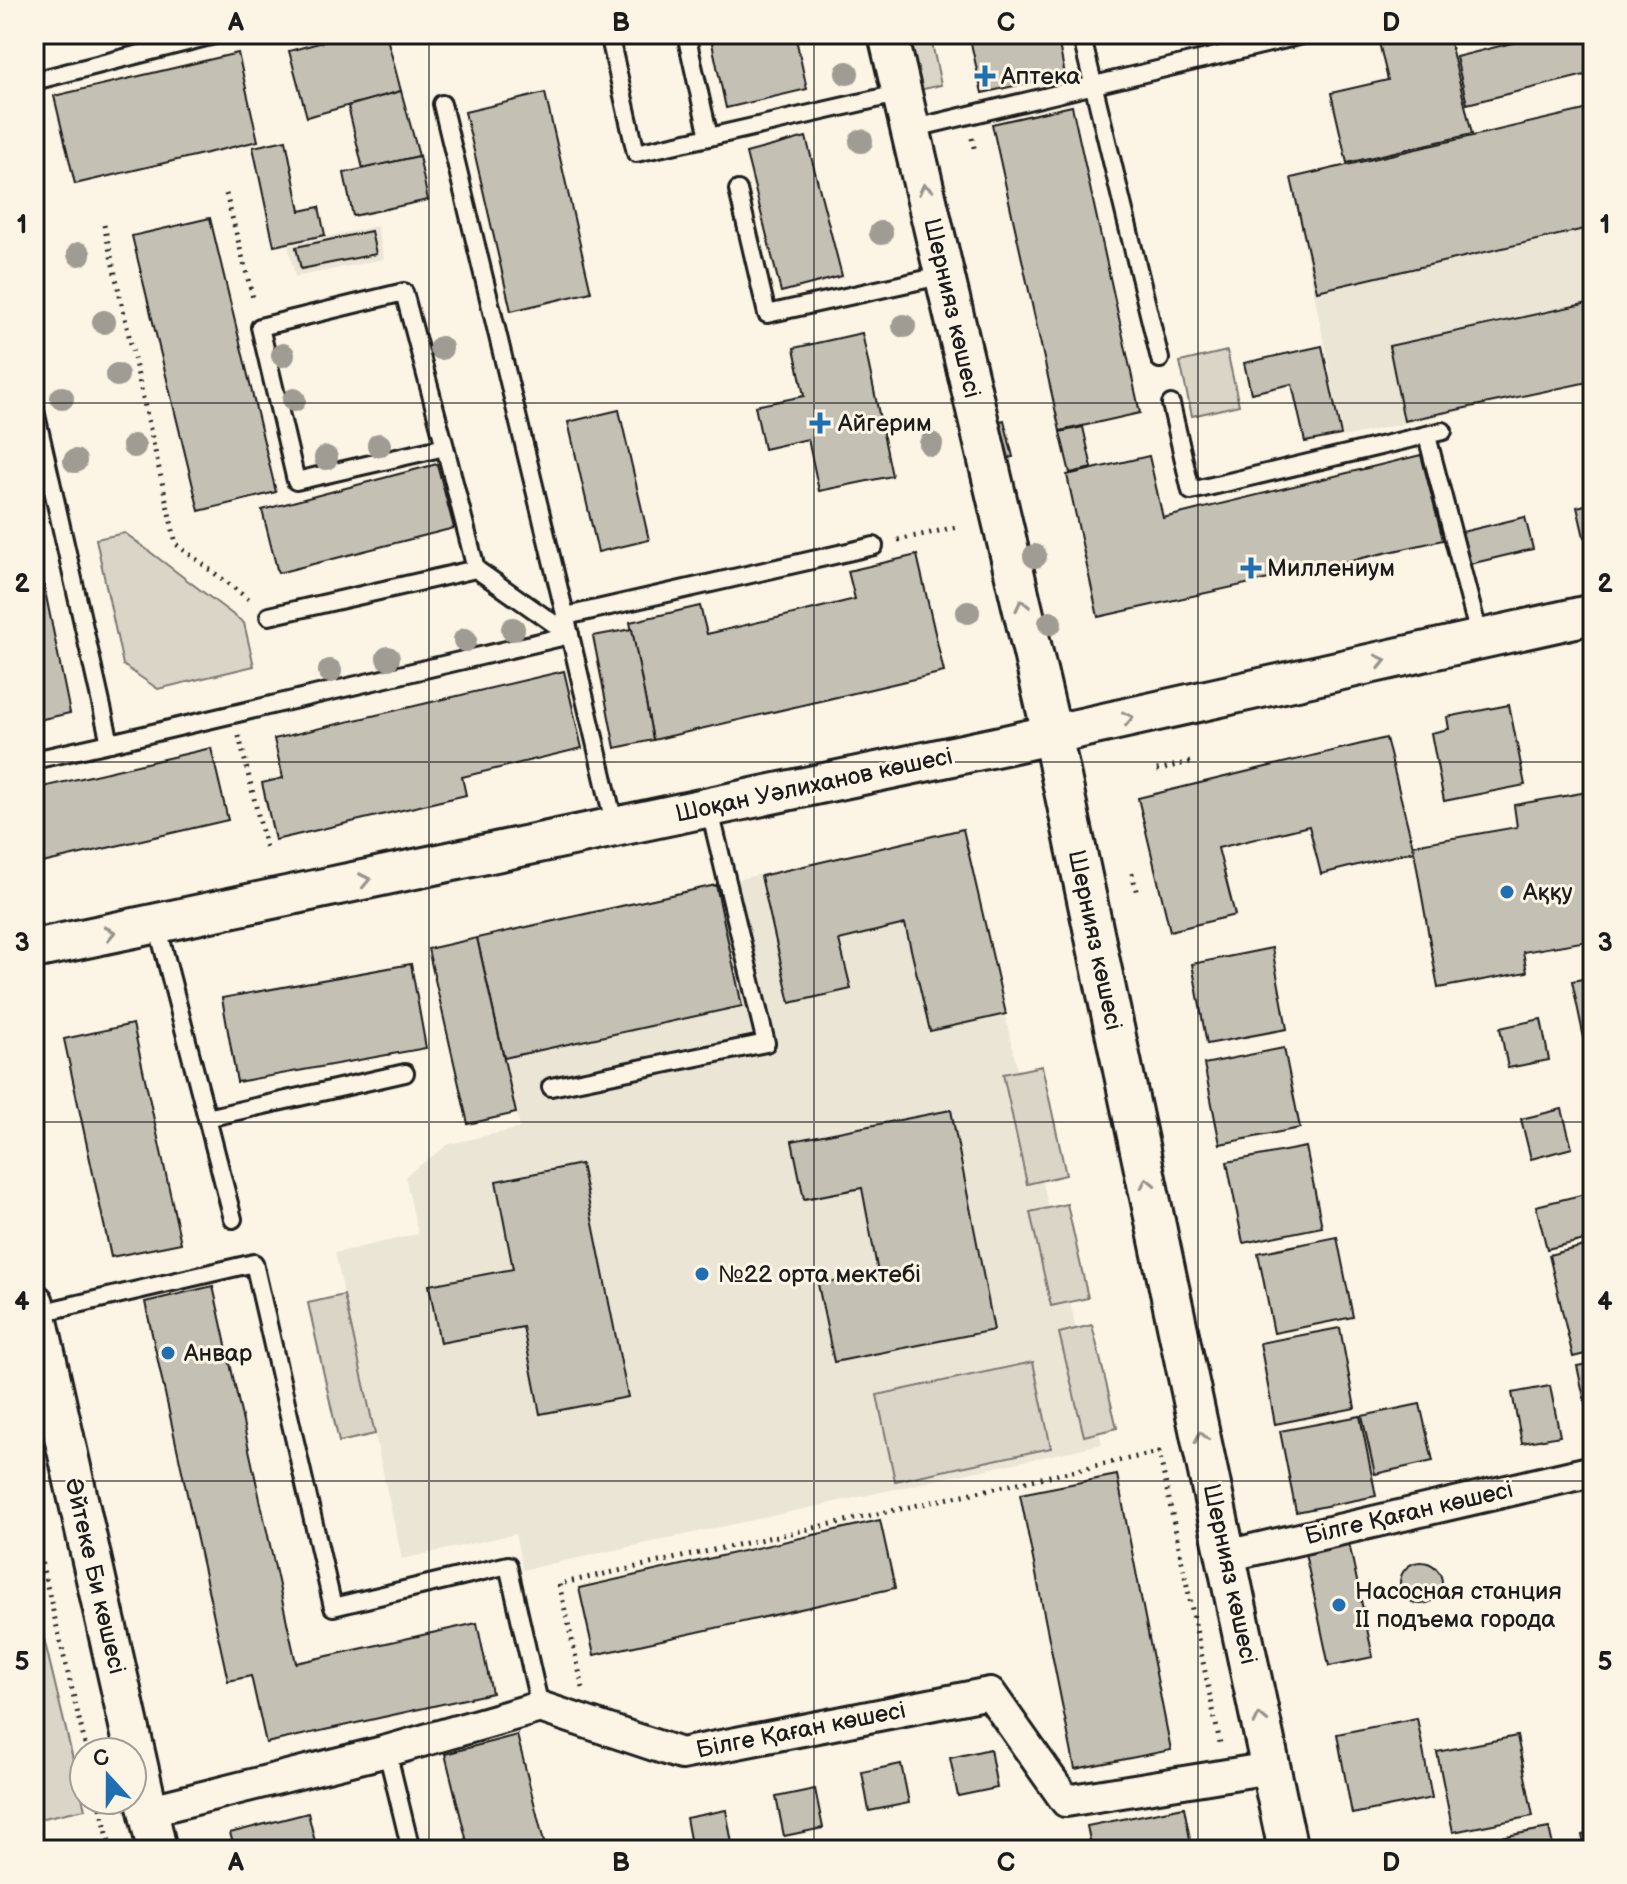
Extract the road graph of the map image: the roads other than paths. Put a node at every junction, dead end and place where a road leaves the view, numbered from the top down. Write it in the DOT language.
graph roads {
  1 [pos="218,34"];
  2 [pos="609,34"];
  3 [pos="686,34"];
  4 [pos="888,34"];
  5 [pos="1081,34"];
  6 [pos="1307,34"];
  7 [pos="34,81"];
  8 [pos="1094,88"];
  9 [pos="442,104"];
  10 [pos="906,111"];
  11 [pos="709,137"];
  12 [pos="738,190"];
  13 [pos="945,275"];
  14 [pos="1160,359"];
  15 [pos="1171,404"];
  16 [pos="34,406"];
  17 [pos="1373,430"];
  18 [pos="445,447"];
  19 [pos="1377,447"];
  20 [pos="874,546"];
  21 [pos="476,569"];
  22 [pos="1593,614"];
  23 [pos="269,616"];
  24 [pos="566,616"];
  25 [pos="570,635"];
  26 [pos="1480,639"];
  27 [pos="1052,734"];
  28 [pos="110,743"];
  29 [pos="34,760"];
  30 [pos="709,807"];
  31 [pos="615,827"];
  32 [pos="157,924"];
  33 [pos="34,949"];
  34 [pos="405,1073"];
  35 [pos="551,1087"];
  36 [pos="207,1118"];
  37 [pos="233,1219"];
  38 [pos="35,1310"];
  39 [pos="1593,1471"];
  40 [pos="1226,1556"];
  41 [pos="540,1707"];
  42 [pos="130,1736"];
  43 [pos="387,1751"];
  44 [pos="1270,1768"];
  45 [pos="148,1811"];
  46 [pos="148,1815"];
  47 [pos="157,1850"];
  48 [pos="411,1850"];
  49 [pos="1288,1850"];
  1 -- 7 [label="lane"];
  2 -- 11 [label="lane"];
  3 -- 11 [label="lane"];
  4 -- 10 [label="street, Шернияз көшесі"];
  5 -- 8 [label="lane"];
  6 -- 8 [label="lane"];
  8 -- 10 [label="lane"];
  8 -- 14 [label="lane"];
  9 -- 24 [label="lane"];
  10 -- 11 [label="lane"];
  13 -- 10 [label="street, Шернияз көшесі, one-way"];
  12 -- 13 [label="lane"];
  27 -- 13 [label="street, Шернияз көшесі, one-way"];
  15 -- 19 [label="lane"];
  16 -- 28 [label="lane"];
  17 -- 19 [label="lane"];
  18 -- 18 [label="lane"];
  18 -- 21 [label="lane"];
  19 -- 26 [label="lane"];
  20 -- 24 [label="lane"];
  21 -- 23 [label="lane"];
  21 -- 25 [label="lane"];
  22 -- 26 [label="street, Шоқан Уәлиханов көшесі"];
  24 -- 25 [label="lane"];
  25 -- 28 [label="lane"];
  25 -- 31 [label="lane"];
  27 -- 26 [label="street, Шоқан Уәлиханов көшесі, one-way"];
  27 -- 30 [label="street, Шоқан Уәлиханов көшесі"];
  40 -- 27 [label="street, Шернияз көшесі, one-way"];
  28 -- 29 [label="lane"];
  30 -- 31 [label="street, Шоқан Уәлиханов көшесі"];
  30 -- 35 [label="lane"];
  32 -- 31 [label="street, Шоқан Уәлиханов көшесі, one-way"];
  33 -- 32 [label="street, Шоқан Уәлиханов көшесі, one-way"];
  32 -- 36 [label="lane"];
  34 -- 36 [label="lane"];
  36 -- 37 [label="lane"];
  38 -- 41 [label="lane"];
  38 -- 42 [label="street, Әйтеке Би көшесі"];
  39 -- 40 [label="street, Білге Қаған көшесі"];
  44 -- 40 [label="street, Шернияз көшесі, one-way"];
  41 -- 43 [label="street"];
  41 -- 44 [label="street, Білге Қаған көшесі"];
  43 -- 45 [label="street"];
  43 -- 48 [label="lane"];
  44 -- 49 [label="street, Шернияз көшесі"];
  46 -- 47 [label="street, Әйтеке Би көшесі"];
}
